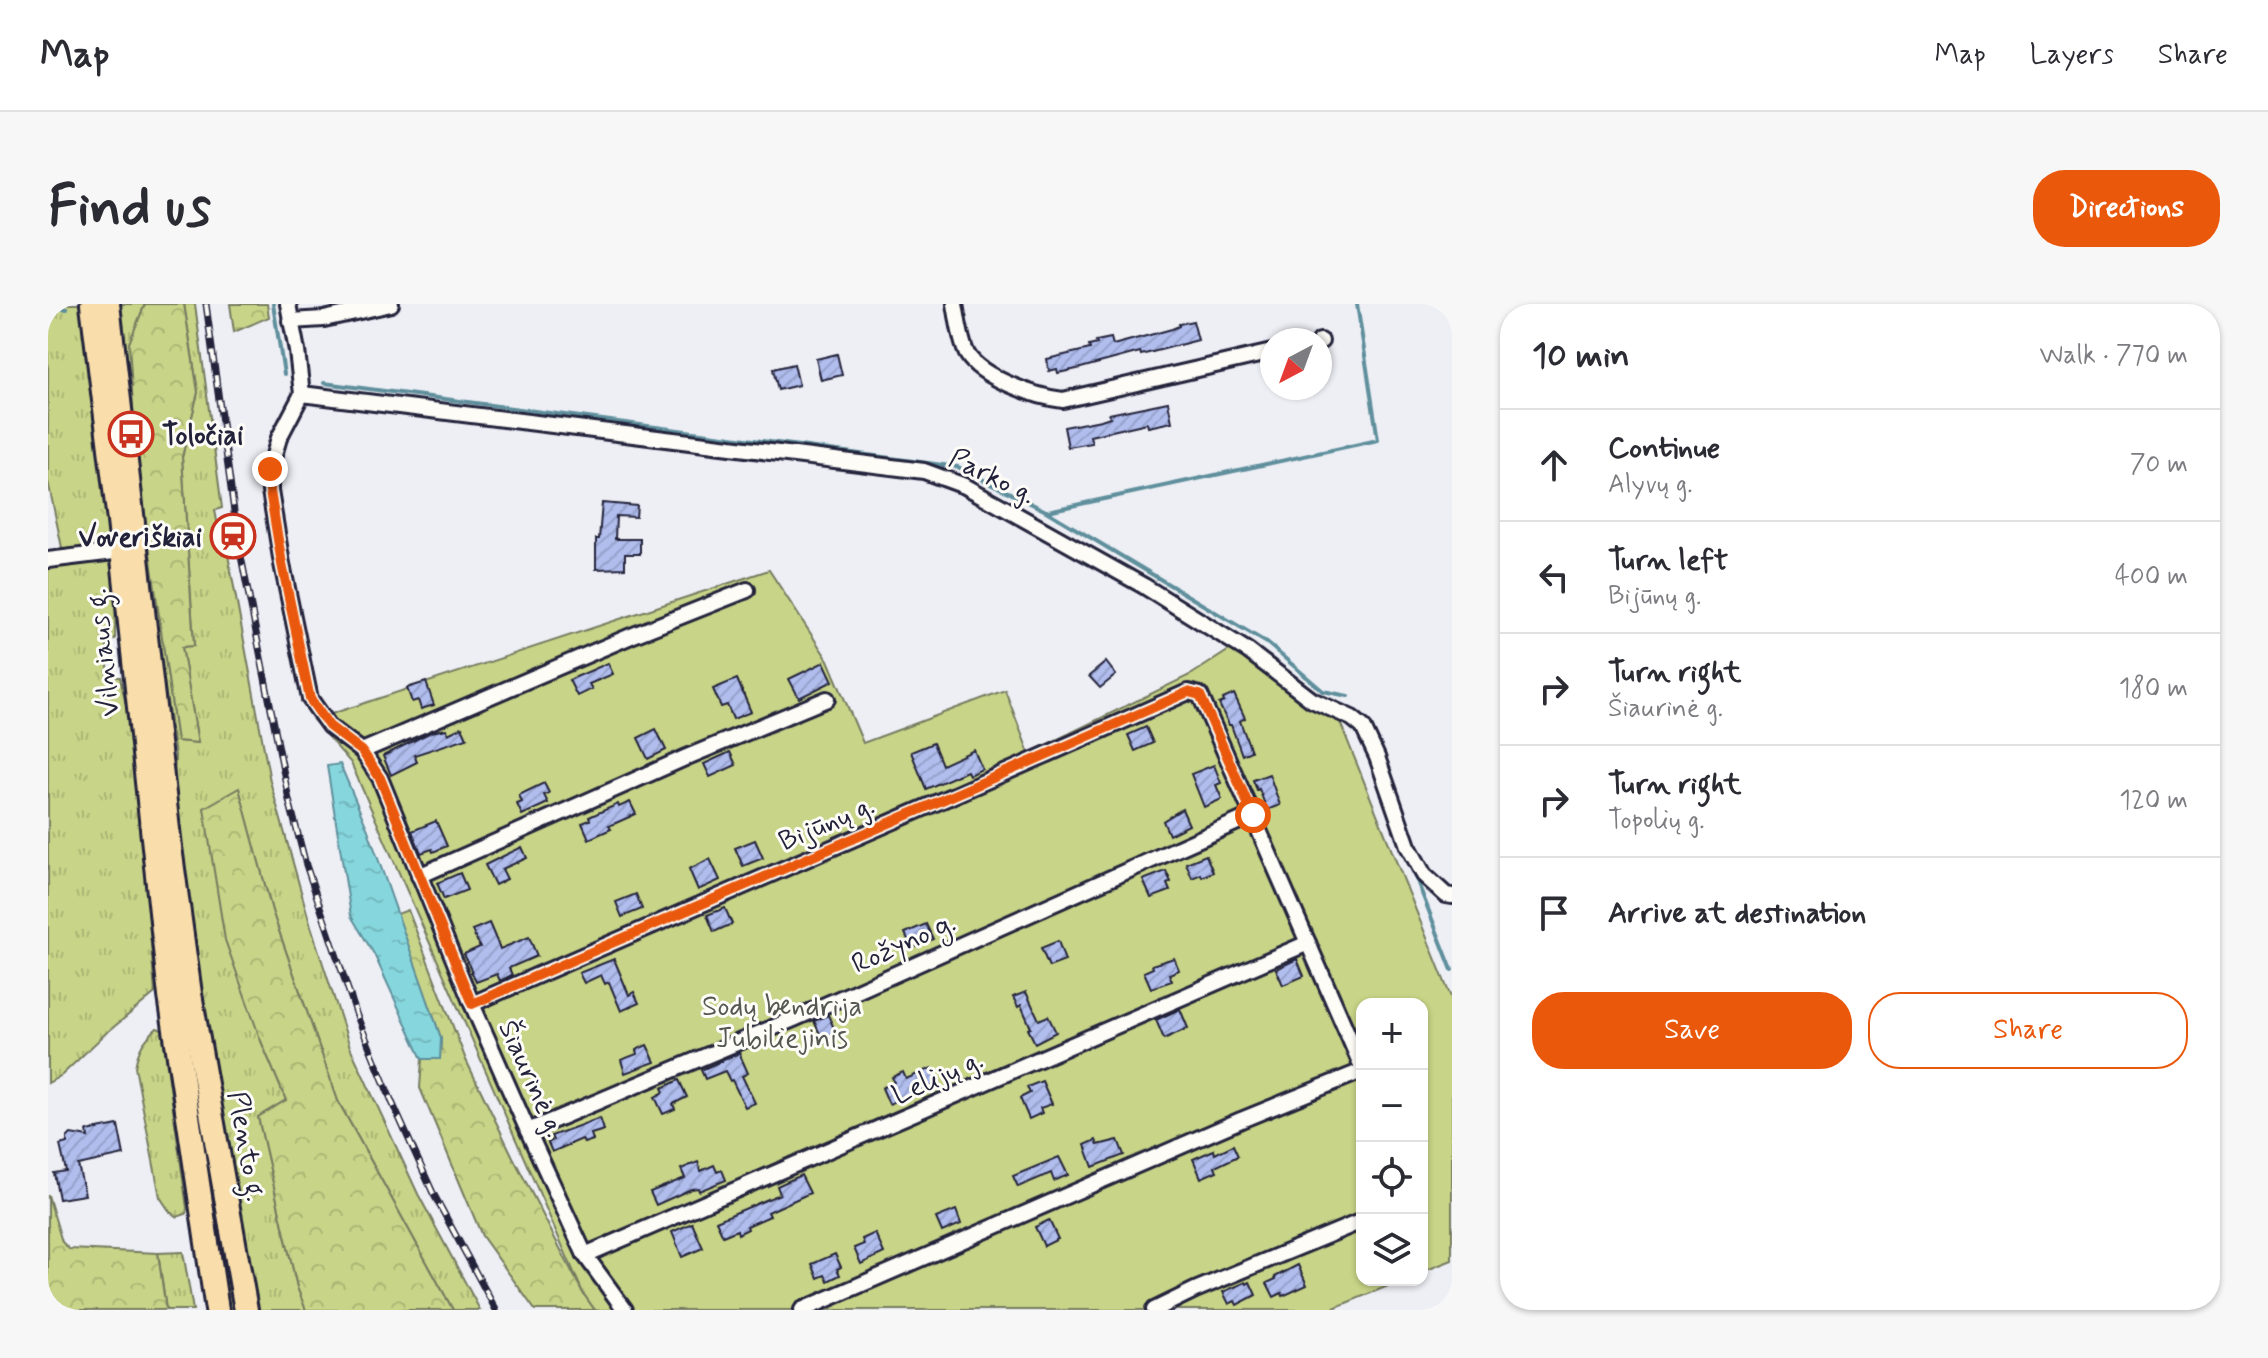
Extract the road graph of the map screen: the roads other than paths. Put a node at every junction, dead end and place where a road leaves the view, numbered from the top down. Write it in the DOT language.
graph roads {
  1 [pos="92,304"];
  2 [pos="108,304"];
  3 [pos="288,304"];
  4 [pos="391,304"];
  5 [pos="955,304"];
  6 [pos="290,321"];
  7 [pos="1260,355"];
  8 [pos="302,394"];
  9 [pos="122,551"];
  10 [pos="48,560"];
  11 [pos="747,590"];
  12 [pos="827,699"];
  13 [pos="362,751"];
  14 [pos="1253,815"];
  15 [pos="419,876"];
  16 [pos="1452,896"];
  17 [pos="1308,943"];
  18 [pos="180,995"];
  19 [pos="472,1004"];
  20 [pos="1356,1055"];
  21 [pos="1360,1070"];
  22 [pos="528,1131"];
  23 [pos="1356,1223"];
  24 [pos="585,1255"];
  25 [pos="217,1310"];
  26 [pos="246,1310"];
  27 [pos="625,1310"];
  28 [pos="802,1310"];
  29 [pos="1154,1310"];
  1 -- 9 [label="highway, Vilniaus g."];
  2 -- 18 [label="highway, Vilniaus g."];
  3 -- 6 [label="street"];
  4 -- 6 [label="street"];
  5 -- 7 [label="street"];
  6 -- 8 [label="street"];
  8 -- 13 [label="street, Šiaurinė g."];
  8 -- 16 [label="street, Parko g."];
  9 -- 10 [label="street"];
  9 -- 18 [label="highway, Vilniaus g."];
  11 -- 13 [label="street"];
  12 -- 15 [label="street"];
  13 -- 15 [label="street, Šiaurinė g."];
  14 -- 17 [label="street"];
  14 -- 19 [label="street, Bijūnų g."];
  14 -- 22 [label="street, Rožyno g."];
  15 -- 19 [label="street, Šiaurinė g."];
  17 -- 20 [label="street"];
  17 -- 24 [label="street, Lelijų g."];
  18 -- 25 [label="highway, Plento g."];
  18 -- 26 [label="highway, Plento g."];
  19 -- 22 [label="street, Šiaurinė g."];
  21 -- 28 [label="street"];
  22 -- 24 [label="street, Šiaurinė g."];
  23 -- 29 [label="street"];
  24 -- 27 [label="street, Šiaurinė g."];
}
